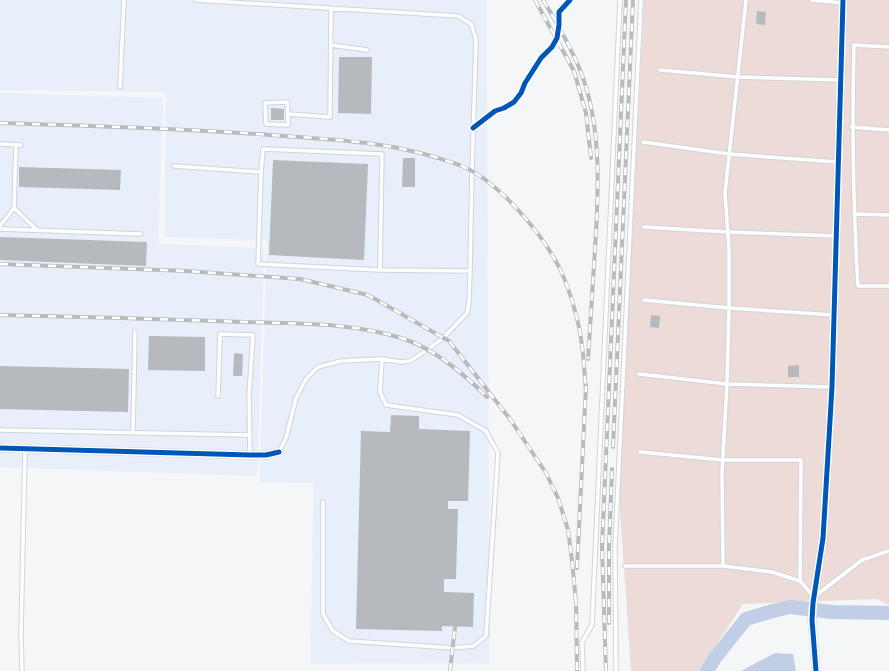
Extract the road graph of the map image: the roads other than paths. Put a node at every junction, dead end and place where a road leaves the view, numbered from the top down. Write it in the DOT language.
graph roads {
  1 [pos="124,0"];
  2 [pos="196,0"];
  3 [pos="620,0"];
  4 [pos="641,0"];
  5 [pos="746,0"];
  6 [pos="812,0"];
  7 [pos="843,2"];
  8 [pos="331,8"];
  9 [pos="331,45"];
  10 [pos="889,47"];
  11 [pos="367,50"];
  12 [pos="660,70"];
  13 [pos="738,77"];
  14 [pos="841,80"];
  15 [pos="120,87"];
  16 [pos="288,114"];
  17 [pos="852,127"];
  18 [pos="889,130"];
  19 [pos="642,142"];
  20 [pos="0,144"];
  21 [pos="16,145"];
  22 [pos="21,145"];
  23 [pos="729,154"];
  24 [pos="838,162"];
  25 [pos="174,166"];
  26 [pos="261,172"];
  27 [pos="14,208"];
  28 [pos="854,214"];
  29 [pos="889,215"];
  30 [pos="0,227"];
  31 [pos="644,227"];
  32 [pos="37,230"];
  33 [pos="728,232"];
  34 [pos="141,234"];
  35 [pos="836,236"];
  36 [pos="380,270"];
  37 [pos="470,271"];
  38 [pos="889,286"];
  39 [pos="644,300"];
  40 [pos="729,308"];
  41 [pos="834,315"];
  42 [pos="135,332"];
  43 [pos="382,359"];
  44 [pos="639,374"];
  45 [pos="727,384"];
  46 [pos="832,387"];
  47 [pos="218,396"];
  48 [pos="0,430"];
  49 [pos="133,433"];
  50 [pos="249,435"];
  51 [pos="0,448"];
  52 [pos="25,450"];
  53 [pos="279,452"];
  54 [pos="640,452"];
  55 [pos="250,455"];
  56 [pos="723,460"];
  57 [pos="323,502"];
  58 [pos="889,551"];
  59 [pos="625,566"];
  60 [pos="723,566"];
  61 [pos="800,581"];
  62 [pos="813,600"];
  63 [pos="22,671"];
  64 [pos="583,671"];
  65 [pos="616,671"];
  66 [pos="816,671"];
  1 -- 15 [label="lane"];
  2 -- 8 [label="lane"];
  3 -- 64 [label="lane"];
  4 -- 65 [label="lane"];
  5 -- 13 [label="lane"];
  6 -- 7 [label="lane"];
  7 -- 14 [label="street"];
  8 -- 9 [label="lane"];
  8 -- 37 [label="lane"];
  9 -- 11 [label="lane"];
  9 -- 16 [label="lane"];
  10 -- 17 [label="lane"];
  12 -- 13 [label="lane"];
  13 -- 14 [label="lane"];
  13 -- 23 [label="lane"];
  14 -- 24 [label="street"];
  16 -- 16 [label="lane"];
  17 -- 18 [label="lane"];
  17 -- 28 [label="lane"];
  19 -- 23 [label="lane"];
  20 -- 21 [label="lane"];
  21 -- 22 [label="lane"];
  21 -- 27 [label="lane"];
  23 -- 24 [label="lane"];
  23 -- 33 [label="lane"];
  24 -- 35 [label="street"];
  25 -- 26 [label="lane"];
  26 -- 36 [label="lane"];
  26 -- 36 [label="lane"];
  27 -- 30 [label="lane"];
  27 -- 32 [label="lane"];
  28 -- 29 [label="lane"];
  28 -- 38 [label="lane"];
  30 -- 32 [label="lane"];
  31 -- 33 [label="lane"];
  32 -- 34 [label="lane"];
  33 -- 35 [label="lane"];
  33 -- 40 [label="lane"];
  35 -- 41 [label="street"];
  36 -- 37 [label="lane"];
  37 -- 43 [label="lane"];
  39 -- 40 [label="lane"];
  40 -- 41 [label="lane"];
  40 -- 45 [label="lane"];
  41 -- 46 [label="street"];
  42 -- 49 [label="lane"];
  43 -- 53 [label="lane"];
  43 -- 57 [label="lane"];
  44 -- 45 [label="lane"];
  45 -- 46 [label="lane"];
  45 -- 56 [label="lane"];
  46 -- 62 [label="street"];
  47 -- 50 [label="lane"];
  48 -- 49 [label="lane"];
  49 -- 50 [label="lane"];
  50 -- 55 [label="lane"];
  51 -- 52 [label="street"];
  52 -- 55 [label="street"];
  52 -- 63 [label="lane"];
  53 -- 55 [label="street"];
  54 -- 56 [label="lane"];
  56 -- 60 [label="lane"];
  56 -- 61 [label="lane"];
  58 -- 62 [label="lane"];
  59 -- 60 [label="lane"];
  60 -- 61 [label="lane"];
  61 -- 62 [label="lane"];
  62 -- 66 [label="street"];
}
